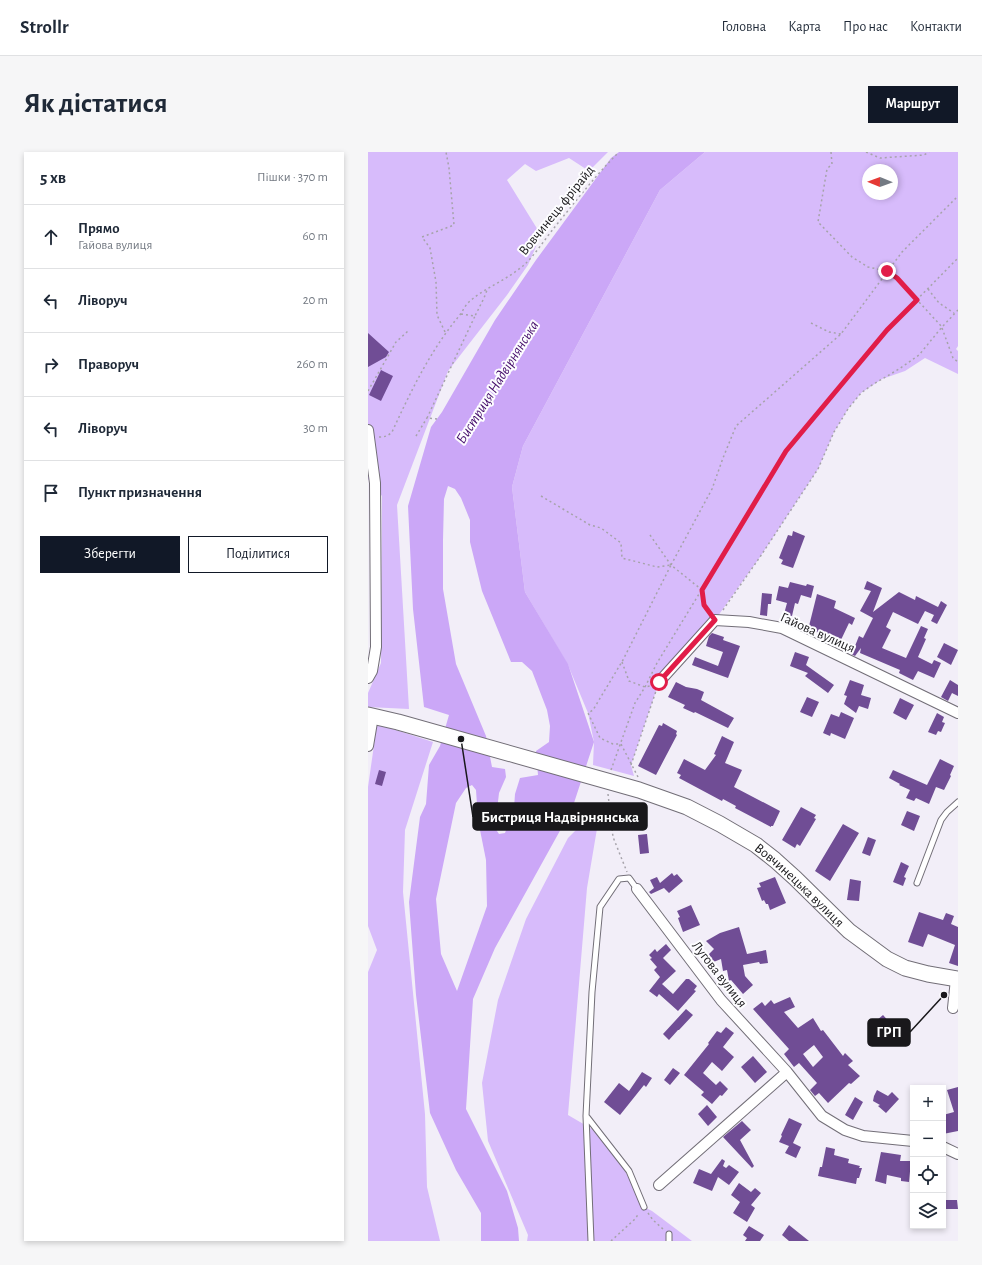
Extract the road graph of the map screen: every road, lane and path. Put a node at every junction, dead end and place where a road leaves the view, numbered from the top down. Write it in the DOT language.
graph roads {
  1 [pos="446,152"];
  2 [pos="619,152"];
  3 [pos="831,152"];
  4 [pos="866,152"];
  5 [pos="929,152"];
  6 [pos="958,196"];
  7 [pos="958,258"];
  8 [pos="887,271"];
  9 [pos="928,289"];
  10 [pos="487,290"];
  11 [pos="917,300"];
  12 [pos="958,310"];
  13 [pos="954,313"];
  14 [pos="461,314"];
  15 [pos="475,316"];
  16 [pos="811,323"];
  17 [pos="942,327"];
  18 [pos="408,331"];
  19 [pos="446,332"];
  20 [pos="841,334"];
  21 [pos="958,362"];
  22 [pos="368,389"];
  23 [pos="427,418"];
  24 [pos="437,420"];
  25 [pos="369,433"];
  26 [pos="416,436"];
  27 [pos="541,496"];
  28 [pos="650,535"];
  29 [pos="671,565"];
  30 [pos="702,590"];
  31 [pos="715,620"];
  32 [pos="622,662"];
  33 [pos="368,678"];
  34 [pos="659,682"];
  35 [pos="645,688"];
  36 [pos="958,713"];
  37 [pos="370,716"];
  38 [pos="621,744"];
  39 [pos="368,746"];
  40 [pos="631,765"];
  41 [pos="611,771"];
  42 [pos="607,790"];
  43 [pos="958,802"];
  44 [pos="629,878"];
  45 [pos="917,883"];
  46 [pos="637,889"];
  47 [pos="957,979"];
  48 [pos="953,1008"];
  49 [pos="786,1072"];
  50 [pos="586,1116"];
  51 [pos="910,1141"];
  52 [pos="946,1148"];
  53 [pos="958,1154"];
  54 [pos="660,1185"];
  55 [pos="644,1207"];
  56 [pos="669,1234"];
  57 [pos="591,1241"];
  58 [pos="611,1241"];
  59 [pos="669,1241"];
  1 -- 19 [label="path"];
  2 -- 10 [label="path, Вовчинець фрірайд"];
  3 -- 8 [label="path"];
  4 -- 5 [label="path"];
  6 -- 8 [label="path"];
  7 -- 9 [label="path"];
  8 -- 11 [label="path"];
  8 -- 20 [label="path"];
  9 -- 11 [label="path"];
  9 -- 13 [label="path"];
  10 -- 14 [label="path, Вовчинець фрірайд"];
  10 -- 15 [label="path"];
  11 -- 17 [label="path"];
  11 -- 30 [label="path"];
  12 -- 13 [label="path"];
  13 -- 17 [label="path"];
  14 -- 15 [label="path"];
  14 -- 19 [label="path, Вовчинець фрірайд"];
  15 -- 23 [label="path"];
  16 -- 20 [label="path"];
  17 -- 21 [label="path"];
  17 -- 31 [label="path"];
  18 -- 22 [label="path"];
  19 -- 25 [label="path, Вовчинець фрірайд"];
  20 -- 29 [label="path"];
  23 -- 24 [label="path"];
  23 -- 26 [label="path"];
  25 -- 33 [label="street"];
  27 -- 29 [label="path"];
  28 -- 29 [label="path"];
  29 -- 30 [label="path"];
  29 -- 32 [label="path"];
  30 -- 31 [label="path"];
  30 -- 35 [label="path"];
  31 -- 34 [label="street"];
  31 -- 36 [label="street, Гайова вулиця"];
  32 -- 35 [label="path"];
  32 -- 38 [label="path"];
  34 -- 40 [label="path"];
  35 -- 38 [label="path"];
  37 -- 39 [label="street"];
  37 -- 47 [label="street, Вовчинецька вулиця"];
  38 -- 41 [label="path"];
  42 -- 44 [label="path"];
  43 -- 45 [label="lane"];
  44 -- 46 [label="lane"];
  44 -- 50 [label="lane"];
  46 -- 49 [label="street, Лугова вулиця"];
  47 -- 48 [label="street"];
  49 -- 51 [label="street, Лугова вулиця"];
  49 -- 54 [label="street"];
  50 -- 55 [label="lane"];
  50 -- 57 [label="lane"];
  52 -- 53 [label="street"];
  55 -- 56 [label="path"];
  55 -- 58 [label="path"];
  56 -- 59 [label="lane"];
}
